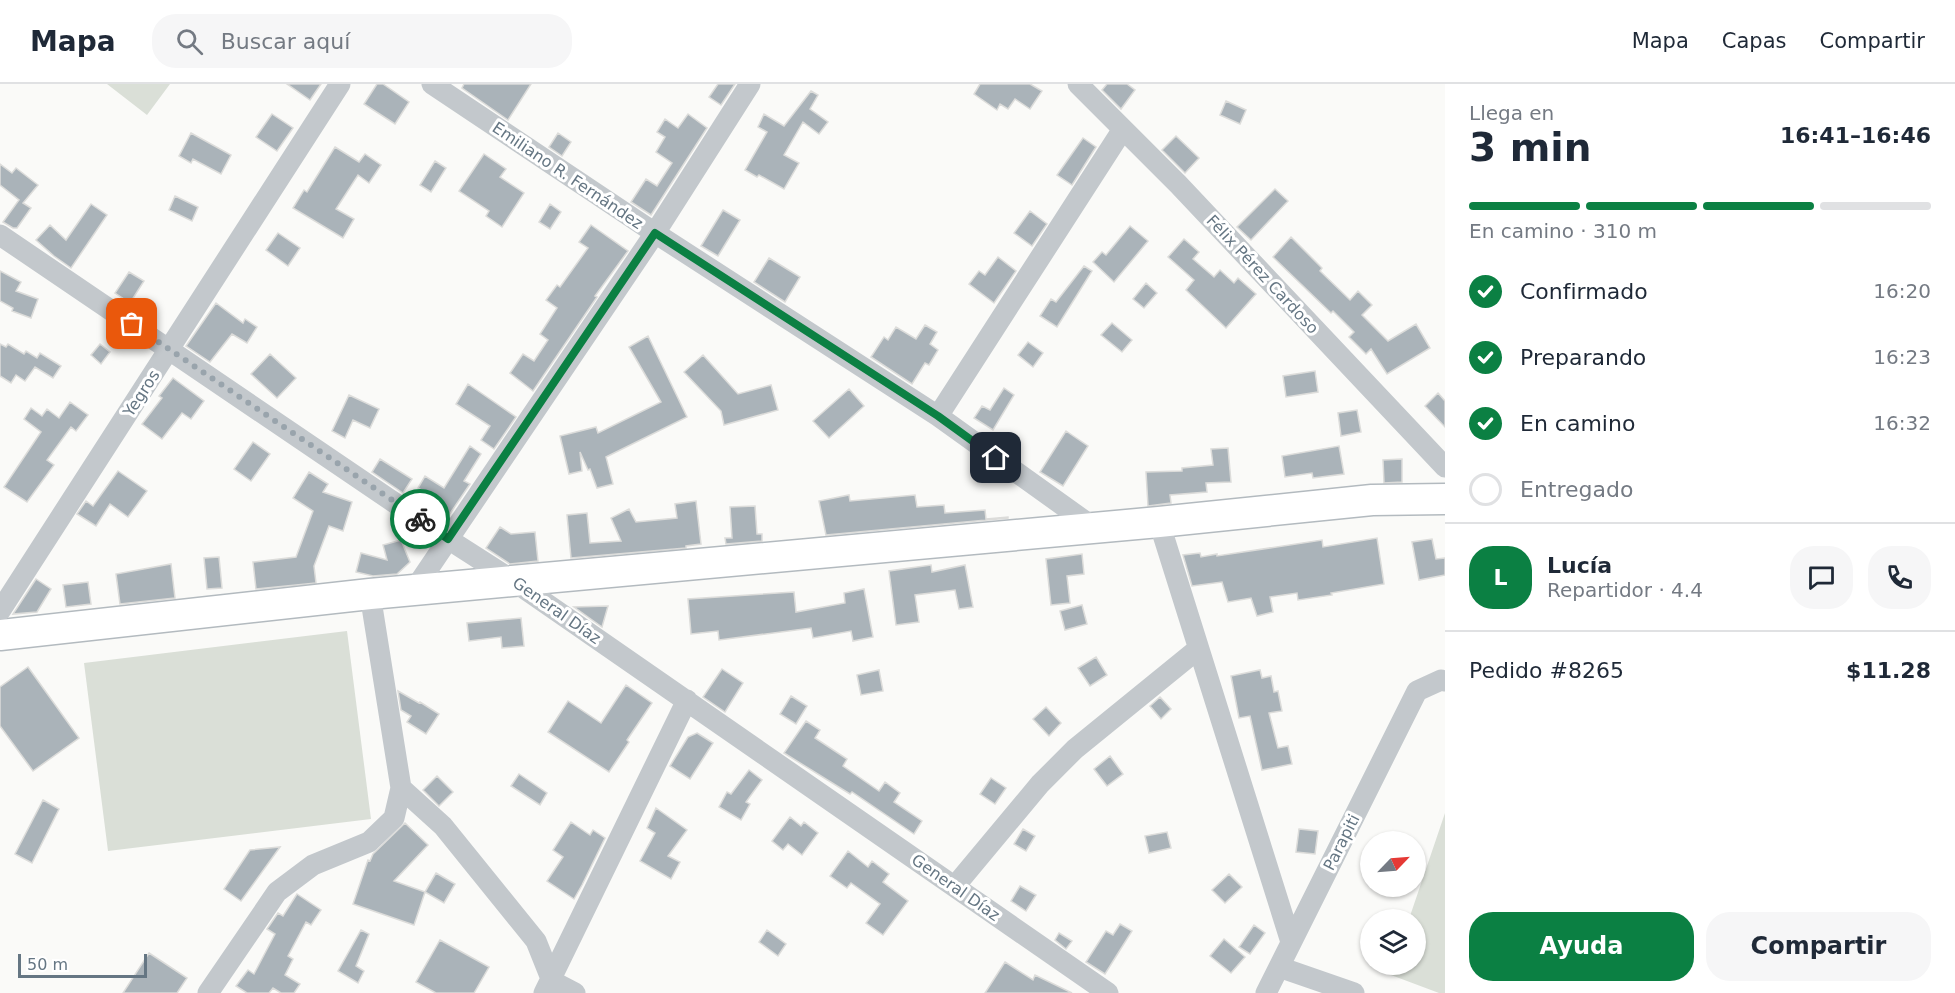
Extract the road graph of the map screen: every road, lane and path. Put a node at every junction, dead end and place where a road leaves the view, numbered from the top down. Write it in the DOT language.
graph roads {
  1 [pos="340,84"];
  2 [pos="432,84"];
  3 [pos="750,84"];
  4 [pos="1078,84"];
  5 [pos="1123,129"];
  6 [pos="655,233"];
  7 [pos="0,235"];
  8 [pos="169,349"];
  9 [pos="938,416"];
  10 [pos="1445,467"];
  11 [pos="1445,499"];
  12 [pos="1159,522"];
  13 [pos="1093,527"];
  14 [pos="448,539"];
  15 [pos="515,582"];
  16 [pos="414,590"];
  17 [pos="370,594"];
  18 [pos="0,611"];
  19 [pos="0,635"];
  20 [pos="1198,649"];
  21 [pos="1445,681"];
  22 [pos="687,700"];
  23 [pos="401,788"];
  24 [pos="955,886"];
  25 [pos="1291,942"];
  26 [pos="1279,967"];
  27 [pos="548,987"];
  28 [pos="208,993"];
  29 [pos="575,993"];
  30 [pos="1108,993"];
  31 [pos="1266,993"];
  32 [pos="1354,993"];
  1 -- 8 [label="street, Yegros"];
  2 -- 6 [label="street, Emiliano R. Fernández"];
  3 -- 6 [label="street"];
  4 -- 5 [label="street, Félix Pérez Cardoso"];
  5 -- 9 [label="street"];
  5 -- 10 [label="street, Félix Pérez Cardoso"];
  6 -- 9 [label="street, Emiliano R. Fernández"];
  6 -- 14 [label="street"];
  7 -- 8 [label="street, General Díaz"];
  8 -- 14 [label="street, General Díaz"];
  8 -- 18 [label="street, Yegros"];
  9 -- 13 [label="street, Emiliano R. Fernández"];
  11 -- 12 [label="street"];
  12 -- 13 [label="street"];
  12 -- 20 [label="street"];
  13 -- 15 [label="street"];
  14 -- 15 [label="street, General Díaz"];
  14 -- 16 [label="street"];
  15 -- 16 [label="street"];
  15 -- 22 [label="street, General Díaz"];
  16 -- 17 [label="street"];
  17 -- 19 [label="street"];
  17 -- 23 [label="street"];
  20 -- 24 [label="street"];
  20 -- 25 [label="street"];
  21 -- 25 [label="street, Parapiti"];
  22 -- 24 [label="street, General Díaz"];
  22 -- 27 [label="street"];
  23 -- 27 [label="street"];
  23 -- 28 [label="street"];
  24 -- 30 [label="street, General Díaz"];
  25 -- 26 [label="street, Parapiti"];
  26 -- 31 [label="street, Parapiti"];
  26 -- 32 [label="street"];
  27 -- 29 [label="street"];
}
